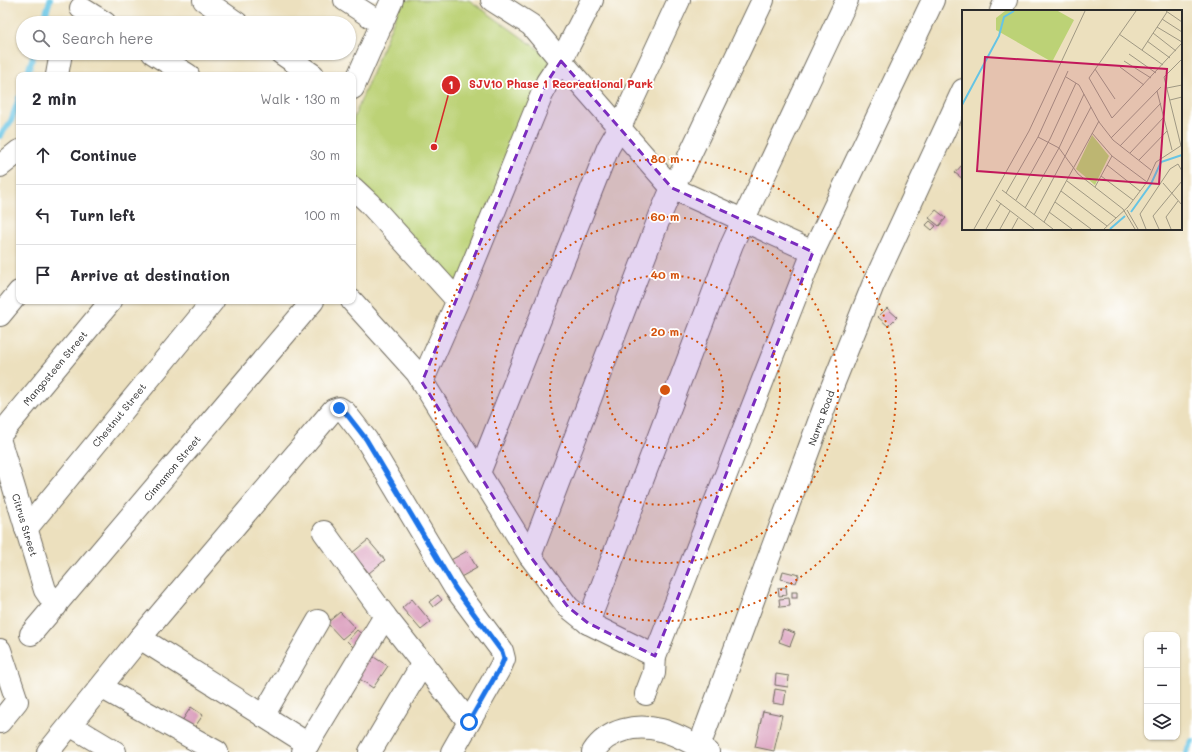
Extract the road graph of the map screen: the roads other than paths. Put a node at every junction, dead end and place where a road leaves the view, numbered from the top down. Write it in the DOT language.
graph roads {
  1 [pos="204,0"];
  2 [pos="345,0"];
  3 [pos="392,0"];
  4 [pos="492,0"];
  5 [pos="592,0"];
  6 [pos="679,0"];
  7 [pos="763,0"];
  8 [pos="847,0"];
  9 [pos="933,0"];
  10 [pos="1006,0"];
  11 [pos="80,10"];
  12 [pos="1001,10"];
  13 [pos="92,16"];
  14 [pos="227,16"];
  15 [pos="382,24"];
  16 [pos="60,60"];
  17 [pos="164,60"];
  18 [pos="291,60"];
  19 [pos="560,61"];
  20 [pos="58,72"];
  21 [pos="183,72"];
  22 [pos="308,72"];
  23 [pos="356,81"];
  24 [pos="962,92"];
  25 [pos="620,127"];
  26 [pos="16,153"];
  27 [pos="0,166"];
  28 [pos="672,188"];
  29 [pos="356,191"];
  30 [pos="743,220"];
  31 [pos="813,252"];
  32 [pos="16,296"];
  33 [pos="457,300"];
  34 [pos="109,304"];
  35 [pos="211,304"];
  36 [pos="310,304"];
  37 [pos="355,304"];
  38 [pos="0,315"];
  39 [pos="422,382"];
  40 [pos="0,435"];
  41 [pos="0,442"];
  42 [pos="479,473"];
  43 [pos="26,529"];
  44 [pos="324,532"];
  45 [pos="530,556"];
  46 [pos="56,606"];
  47 [pos="385,616"];
  48 [pos="318,620"];
  49 [pos="588,623"];
  50 [pos="31,634"];
  51 [pos="140,638"];
  52 [pos="0,650"];
  53 [pos="655,656"];
  54 [pos="423,663"];
  55 [pos="101,687"];
  56 [pos="646,694"];
  57 [pos="262,716"];
  58 [pos="0,722"];
  59 [pos="469,722"];
  60 [pos="70,725"];
  61 [pos="305,748"];
  62 [pos="701,750"];
  63 [pos="48,752"];
  64 [pos="115,752"];
  65 [pos="217,752"];
  66 [pos="370,752"];
  67 [pos="452,752"];
  68 [pos="593,752"];
  1 -- 14 [label="street"];
  2 -- 15 [label="street"];
  3 -- 15 [label="street"];
  4 -- 19 [label="street"];
  5 -- 19 [label="street"];
  6 -- 25 [label="street"];
  7 -- 28 [label="street"];
  8 -- 30 [label="street"];
  9 -- 31 [label="street"];
  10 -- 12 [label="street"];
  11 -- 13 [label="street"];
  15 -- 23 [label="street"];
  16 -- 20 [label="street"];
  17 -- 21 [label="street"];
  18 -- 22 [label="street"];
  19 -- 25 [label="street"];
  19 -- 33 [label="street"];
  24 -- 62 [label="street, Narra Road"];
  25 -- 28 [label="street"];
  25 -- 42 [label="street"];
  26 -- 27 [label="street"];
  28 -- 30 [label="street"];
  28 -- 45 [label="street"];
  29 -- 33 [label="street"];
  30 -- 31 [label="street"];
  30 -- 49 [label="street"];
  31 -- 53 [label="street"];
  32 -- 38 [label="street"];
  33 -- 39 [label="street"];
  34 -- 40 [label="street, Mangosteen Street"];
  35 -- 43 [label="street, Chestnut Street"];
  36 -- 46 [label="street, Cinnamon Street"];
  37 -- 39 [label="street"];
  39 -- 42 [label="street"];
  41 -- 43 [label="street, Citrus Street"];
  42 -- 45 [label="street"];
  43 -- 46 [label="street, Citrus Street"];
  44 -- 47 [label="street"];
  45 -- 49 [label="street"];
  46 -- 50 [label="street, Cinnamon Street"];
  47 -- 54 [label="street"];
  47 -- 61 [label="street"];
  48 -- 57 [label="street"];
  49 -- 53 [label="street"];
  51 -- 55 [label="street"];
  51 -- 57 [label="street"];
  51 -- 59 [label="street"];
  52 -- 58 [label="street"];
  53 -- 56 [label="street"];
  54 -- 59 [label="street"];
  54 -- 66 [label="street"];
  55 -- 60 [label="street"];
  55 -- 65 [label="street"];
  57 -- 61 [label="street"];
  59 -- 67 [label="street"];
  60 -- 63 [label="street"];
  60 -- 64 [label="street"];
  62 -- 68 [label="street"];
}
